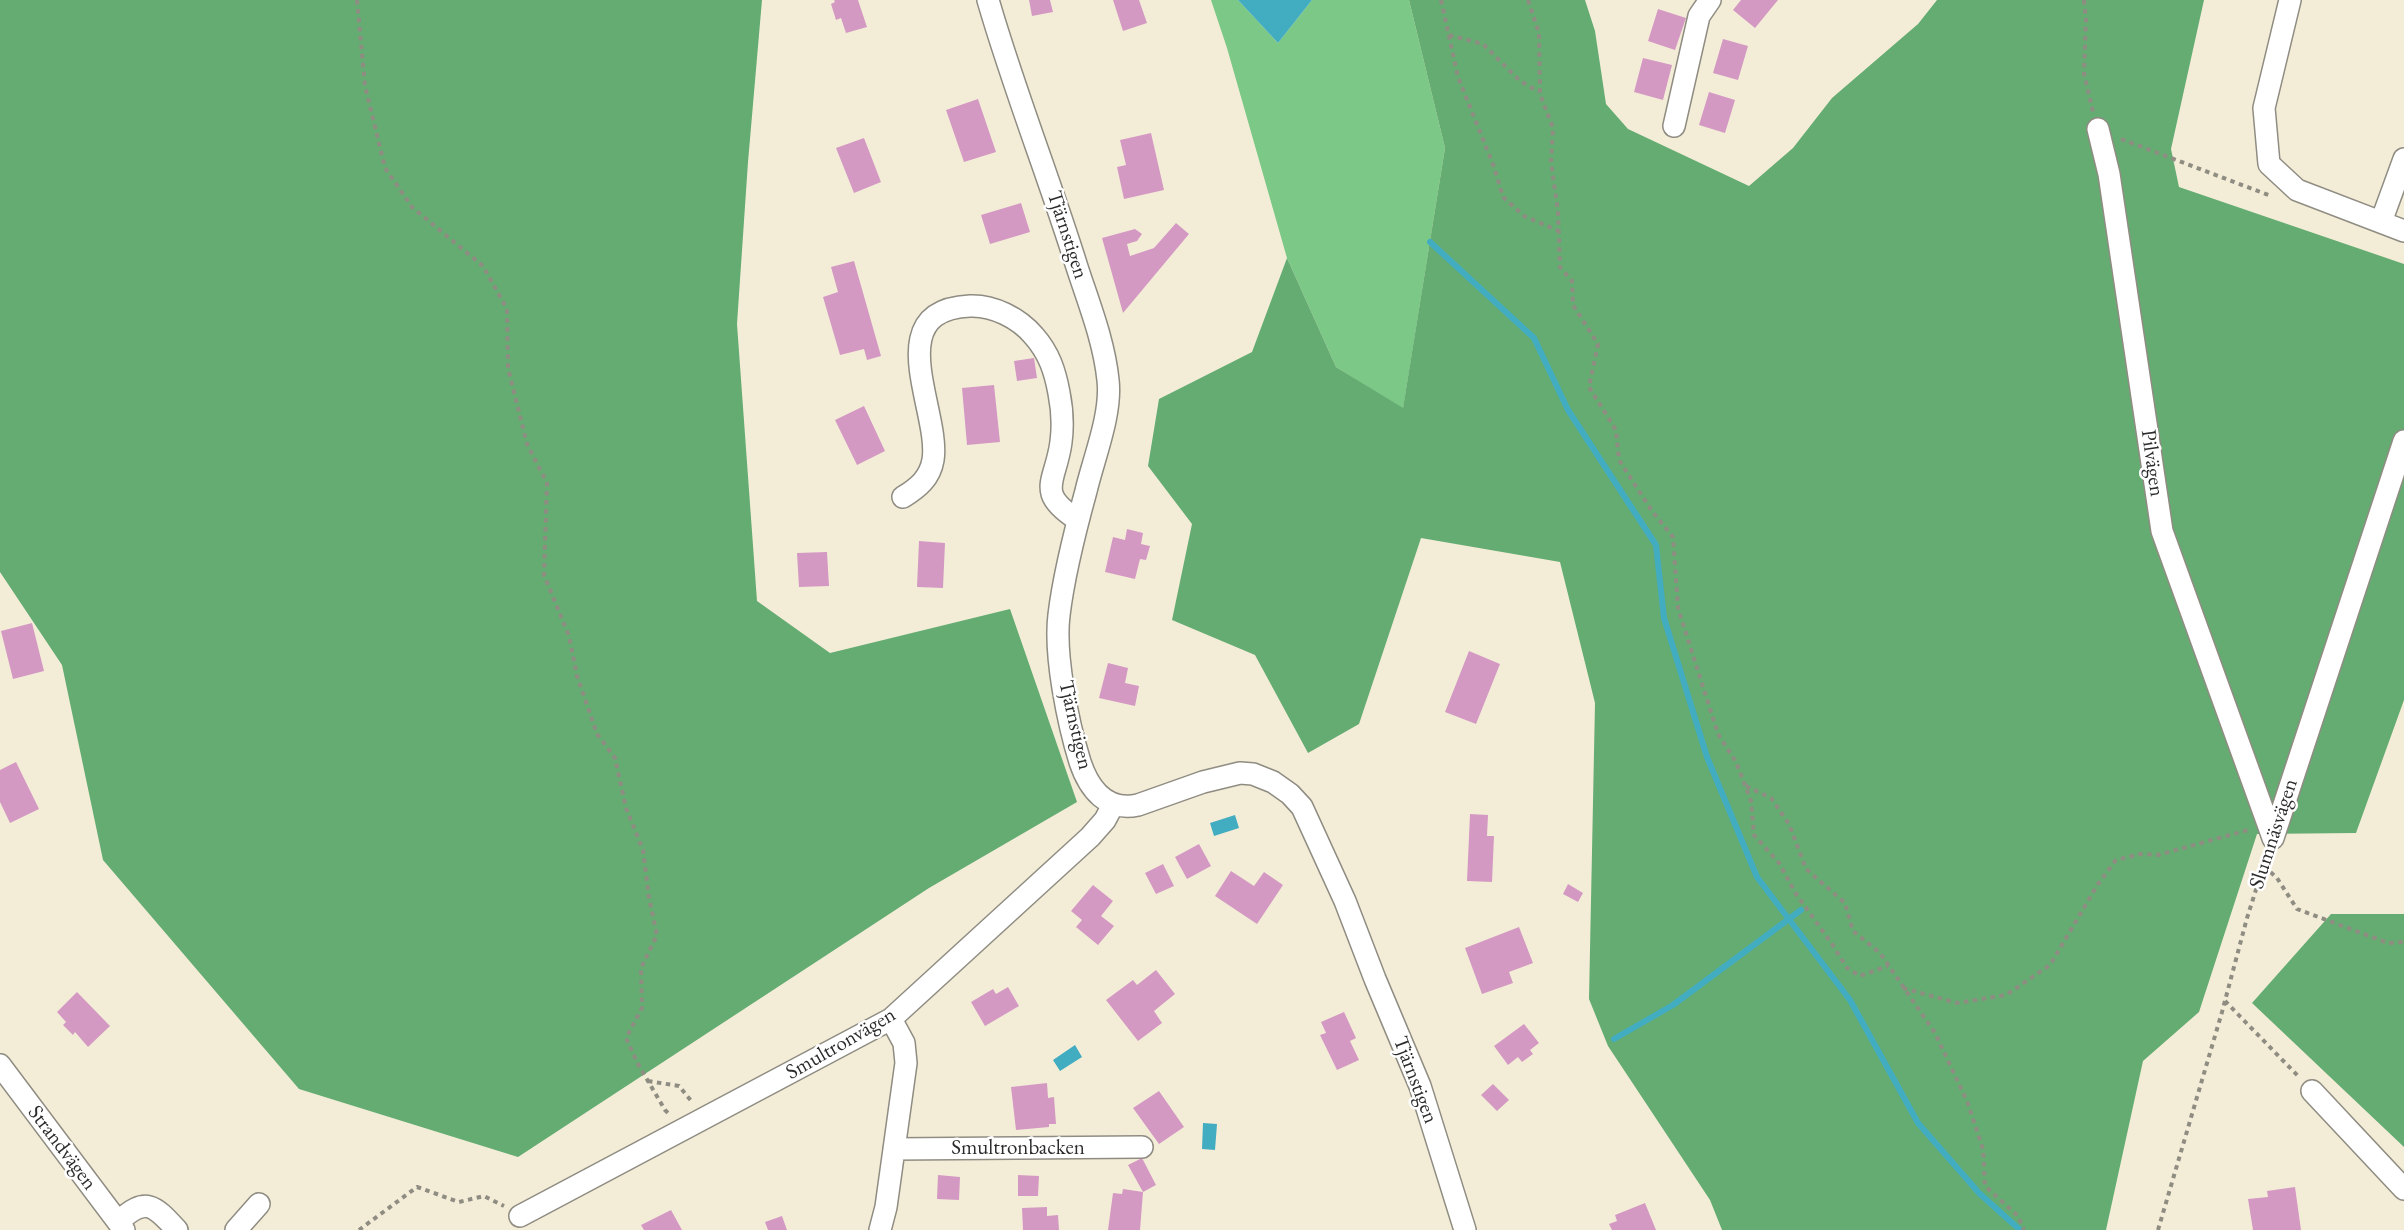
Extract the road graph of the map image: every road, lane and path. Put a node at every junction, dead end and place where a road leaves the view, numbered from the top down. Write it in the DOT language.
graph roads {
  1 [pos="357,0"];
  2 [pos="988,0"];
  3 [pos="1441,0"];
  4 [pos="1528,0"];
  5 [pos="1710,0"];
  6 [pos="2084,0"];
  7 [pos="2290,0"];
  8 [pos="1449,35"];
  9 [pos="1540,93"];
  10 [pos="1674,126"];
  11 [pos="2098,129"];
  12 [pos="2404,159"];
  13 [pos="2273,197"];
  14 [pos="2380,222"];
  15 [pos="1559,231"];
  16 [pos="2404,231"];
  17 [pos="2404,441"];
  18 [pos="903,497"];
  19 [pos="1078,520"];
  20 [pos="1745,785"];
  21 [pos="1113,805"];
  22 [pos="2270,830"];
  23 [pos="2264,866"];
  24 [pos="2404,942"];
  25 [pos="1888,966"];
  26 [pos="1903,988"];
  27 [pos="2225,1001"];
  28 [pos="891,1019"];
  29 [pos="0,1065"];
  30 [pos="648,1081"];
  31 [pos="2312,1091"];
  32 [pos="706,1119"];
  33 [pos="686,1130"];
  34 [pos="1142,1147"];
  35 [pos="894,1149"];
  36 [pos="2404,1189"];
  37 [pos="259,1204"];
  38 [pos="511,1210"];
  39 [pos="121,1226"];
  40 [pos="177,1230"];
  41 [pos="236,1230"];
  42 [pos="359,1230"];
  43 [pos="880,1230"];
  44 [pos="1465,1230"];
  45 [pos="2024,1230"];
  46 [pos="2158,1230"];
  1 -- 30 [label="path"];
  2 -- 19 [label="street, Tjärnstigen"];
  3 -- 8 [label="path"];
  4 -- 9 [label="path"];
  5 -- 10 [label="street"];
  6 -- 11 [label="path"];
  7 -- 14 [label="street"];
  8 -- 9 [label="path"];
  8 -- 15 [label="path"];
  9 -- 15 [label="path"];
  11 -- 13 [label="path"];
  11 -- 22 [label="street, Pilvägen"];
  12 -- 14 [label="street"];
  14 -- 16 [label="street"];
  15 -- 20 [label="path"];
  17 -- 22 [label="street, Slumnäsvägen"];
  18 -- 19 [label="street"];
  19 -- 21 [label="street, Tjärnstigen"];
  20 -- 25 [label="path"];
  20 -- 25 [label="path"];
  21 -- 28 [label="street, Smultronvägen"];
  21 -- 44 [label="street, Tjärnstigen"];
  22 -- 23 [label="path, Slumnäsvägen"];
  22 -- 26 [label="path"];
  23 -- 24 [label="path"];
  23 -- 27 [label="path, Slumnäsvägen"];
  25 -- 26 [label="path"];
  26 -- 45 [label="path"];
  27 -- 31 [label="path"];
  27 -- 46 [label="path, Slumnäsvägen"];
  28 -- 32 [label="street, Smultronvägen"];
  28 -- 35 [label="street"];
  29 -- 39 [label="street, Strandvägen"];
  30 -- 32 [label="path"];
  30 -- 33 [label="path"];
  31 -- 36 [label="street"];
  32 -- 33 [label="street, Smultronvägen"];
  33 -- 38 [label="street, Smultronvägen"];
  34 -- 35 [label="street, Smultronbacken"];
  35 -- 43 [label="street"];
  37 -- 41 [label="street"];
  38 -- 42 [label="path"];
  39 -- 40 [label="street"];
}
